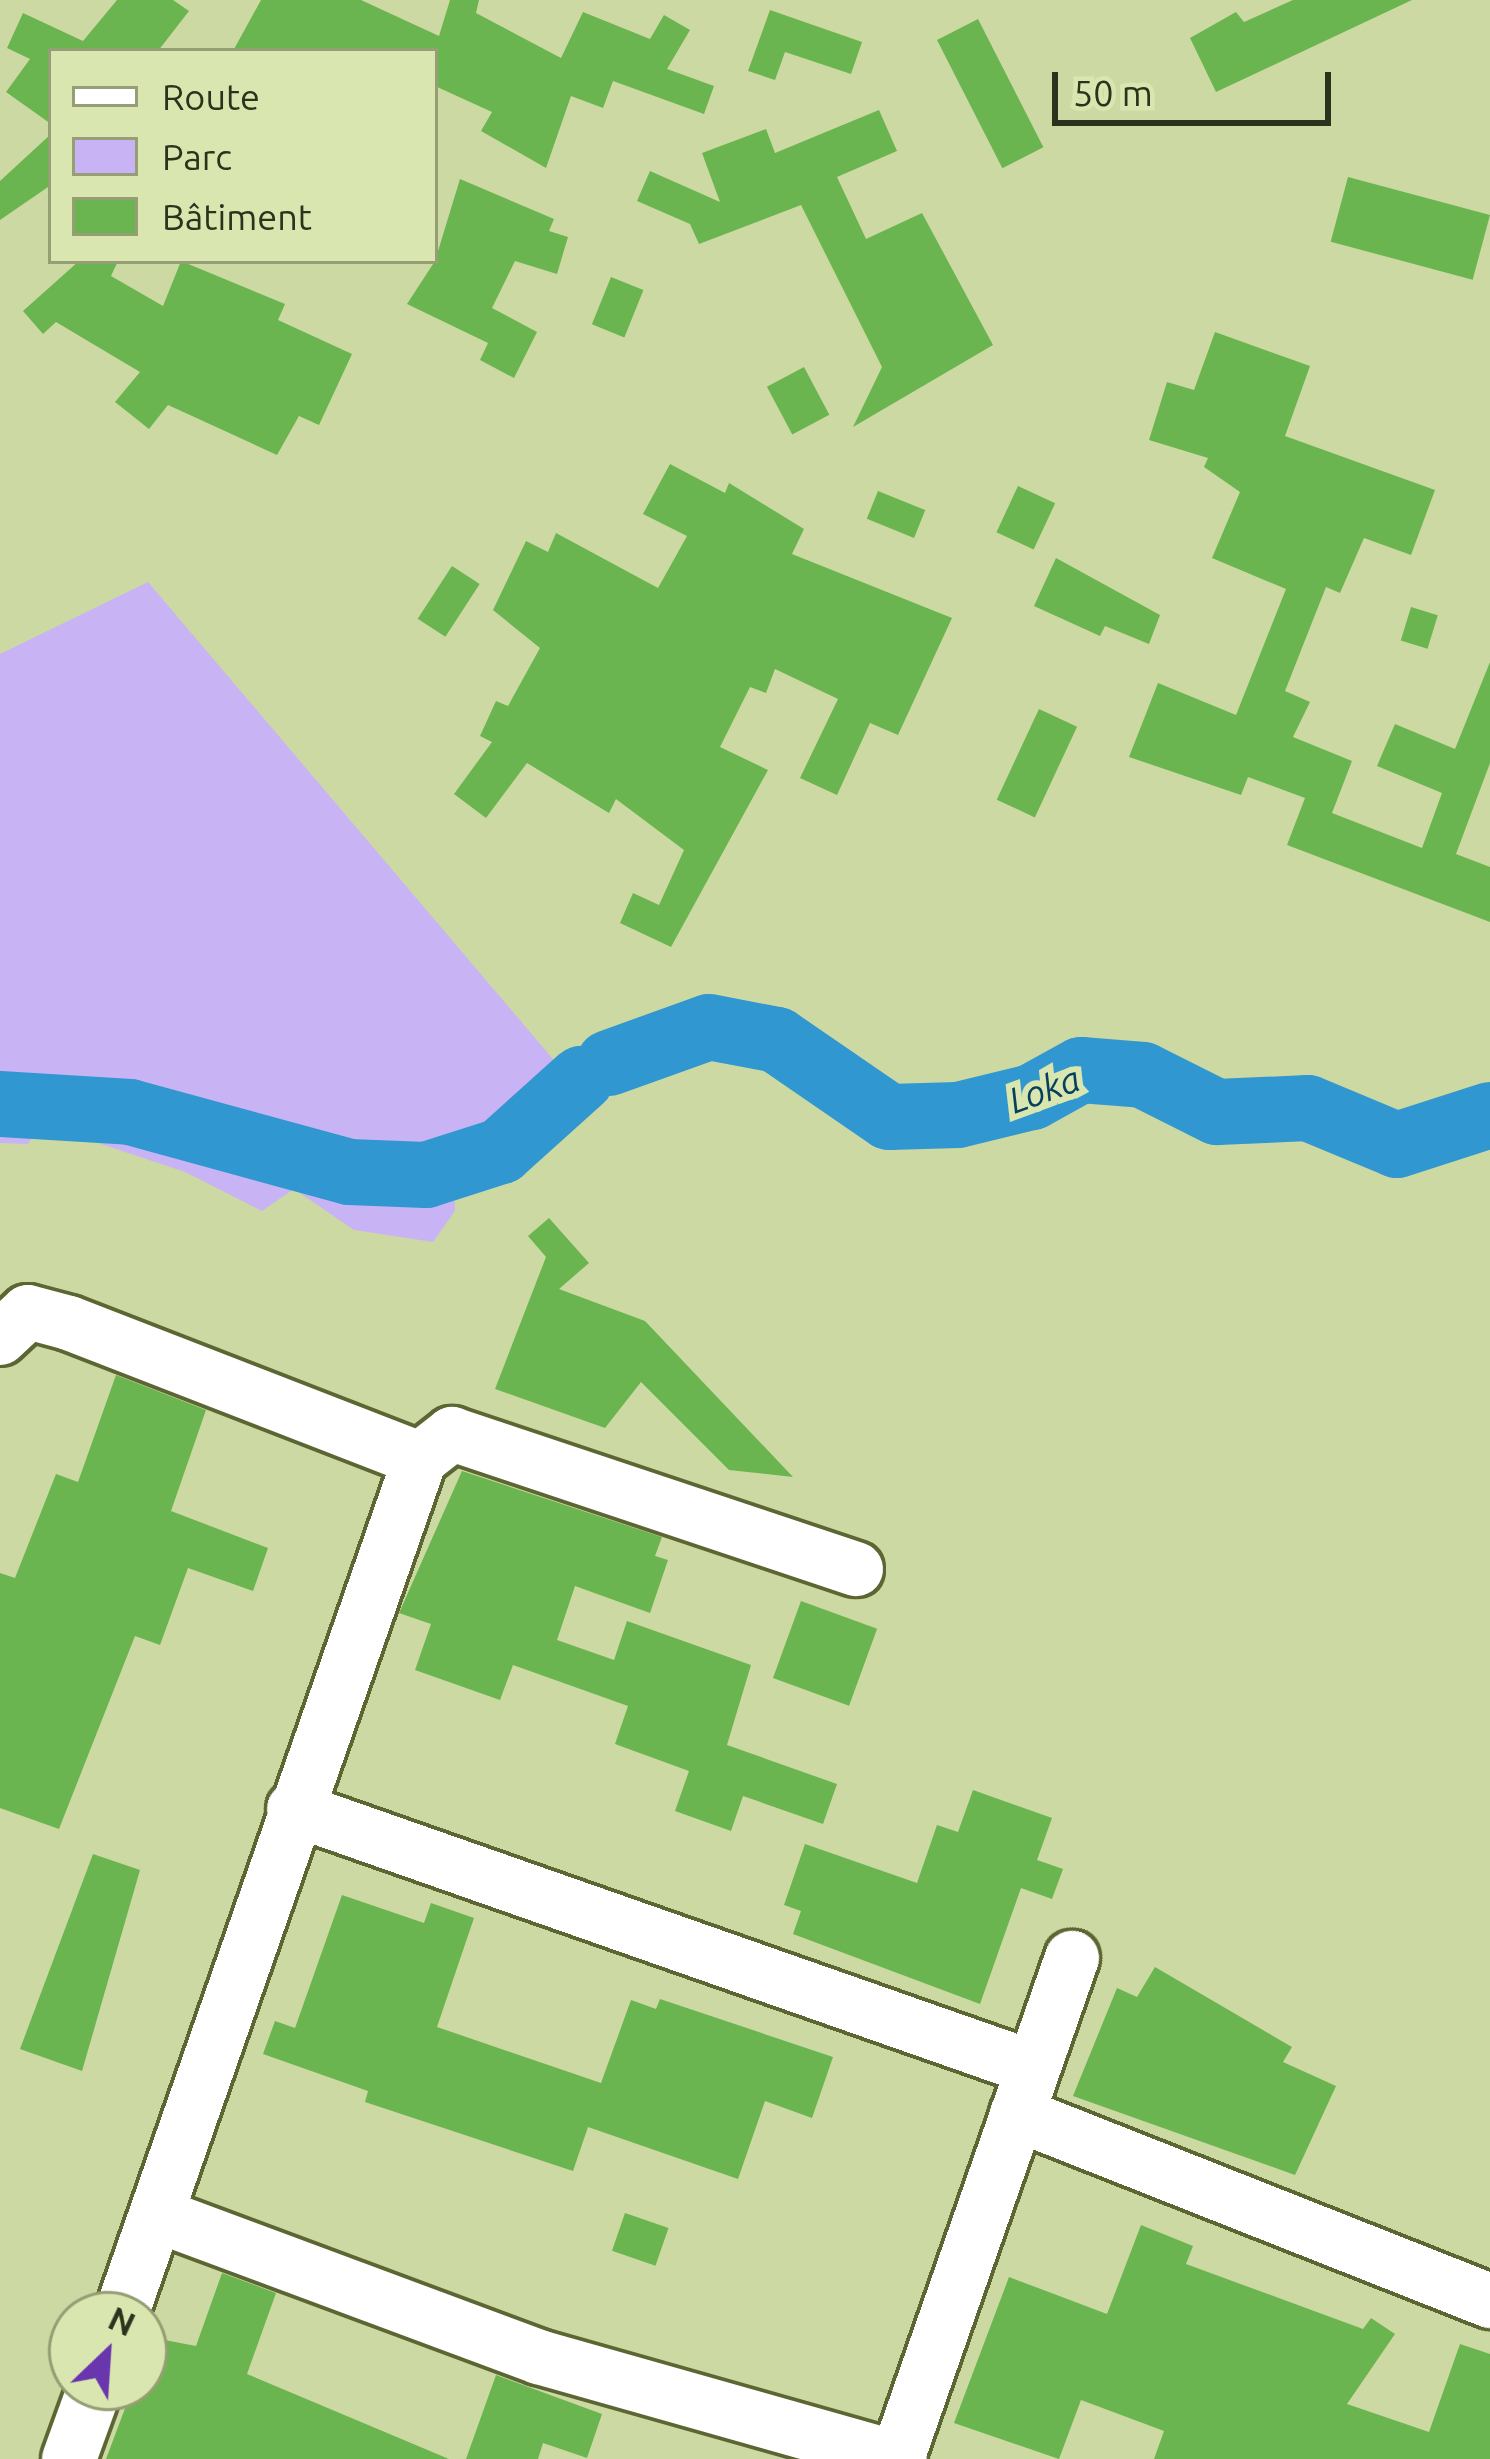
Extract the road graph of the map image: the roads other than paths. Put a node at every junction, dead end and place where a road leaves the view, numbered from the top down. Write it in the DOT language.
graph roads {
  1 [pos="0,1338"];
  2 [pos="420,1459"];
  3 [pos="856,1569"];
  4 [pos="294,1809"];
  5 [pos="1072,1958"];
  6 [pos="1025,2091"];
  7 [pos="157,2215"];
  8 [pos="130,2291"];
  9 [pos="1490,2301"];
  10 [pos="86,2411"];
  11 [pos="69,2459"];
  12 [pos="898,2459"];
  1 -- 2 [label="street"];
  2 -- 3 [label="street"];
  2 -- 4 [label="street"];
  4 -- 6 [label="street"];
  4 -- 7 [label="street"];
  5 -- 6 [label="street"];
  6 -- 9 [label="street"];
  6 -- 12 [label="street"];
  7 -- 8 [label="street"];
  7 -- 12 [label="street"];
  10 -- 11 [label="street"];
}
